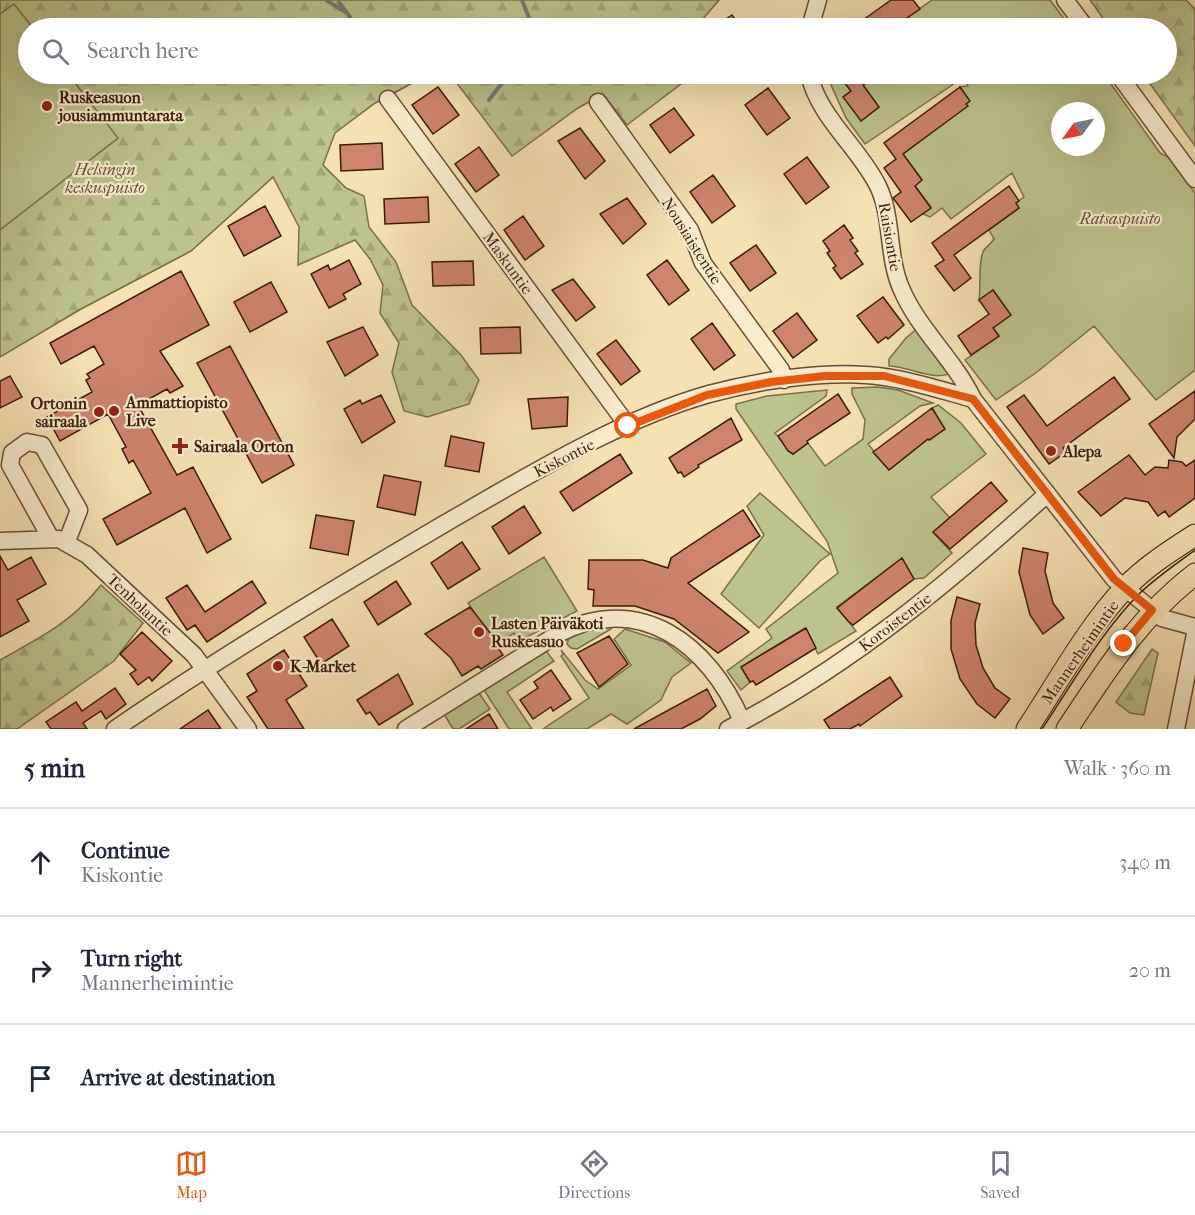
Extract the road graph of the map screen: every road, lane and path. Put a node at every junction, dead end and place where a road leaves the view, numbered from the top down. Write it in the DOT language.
graph roads {
  1 [pos="818,0"];
  2 [pos="1065,0"];
  3 [pos="813,18"];
  4 [pos="1078,18"];
  5 [pos="813,84"];
  6 [pos="1125,84"];
  7 [pos="388,99"];
  8 [pos="598,102"];
  9 [pos="1195,179"];
  10 [pos="784,380"];
  11 [pos="973,399"];
  12 [pos="628,426"];
  13 [pos="1047,494"];
  14 [pos="1195,535"];
  15 [pos="58,539"];
  16 [pos="0,541"];
  17 [pos="1195,574"];
  18 [pos="1125,588"];
  19 [pos="1152,610"];
  20 [pos="1195,627"];
  21 [pos="1195,634"];
  22 [pos="206,668"];
  23 [pos="735,725"];
  24 [pos="115,729"];
  25 [pos="248,729"];
  26 [pos="406,729"];
  27 [pos="1027,729"];
  28 [pos="1067,729"];
  29 [pos="1176,729"];
  1 -- 3 [label="street"];
  2 -- 4 [label="street"];
  5 -- 11 [label="street, Raisiontie"];
  6 -- 9 [label="street"];
  7 -- 12 [label="street, Maskuntie"];
  8 -- 10 [label="street, Nousiaistentie"];
  10 -- 11 [label="street, Kiskontie"];
  10 -- 12 [label="street, Kiskontie"];
  11 -- 13 [label="street"];
  12 -- 22 [label="street, Kiskontie"];
  13 -- 18 [label="street"];
  13 -- 23 [label="street, Koroistentie"];
  14 -- 18 [label="main road, Mannerheimintie"];
  15 -- 15 [label="street"];
  15 -- 16 [label="street"];
  15 -- 22 [label="street, Tenholantie"];
  17 -- 19 [label="main road, Mannerheimintie"];
  18 -- 19 [label="street"];
  18 -- 27 [label="main road, Mannerheimintie"];
  19 -- 20 [label="street"];
  19 -- 28 [label="main road, Mannerheimintie"];
  21 -- 29 [label="street"];
  22 -- 24 [label="street, Kiskontie"];
  22 -- 25 [label="street, Tenholantie"];
  23 -- 26 [label="street"];
}
